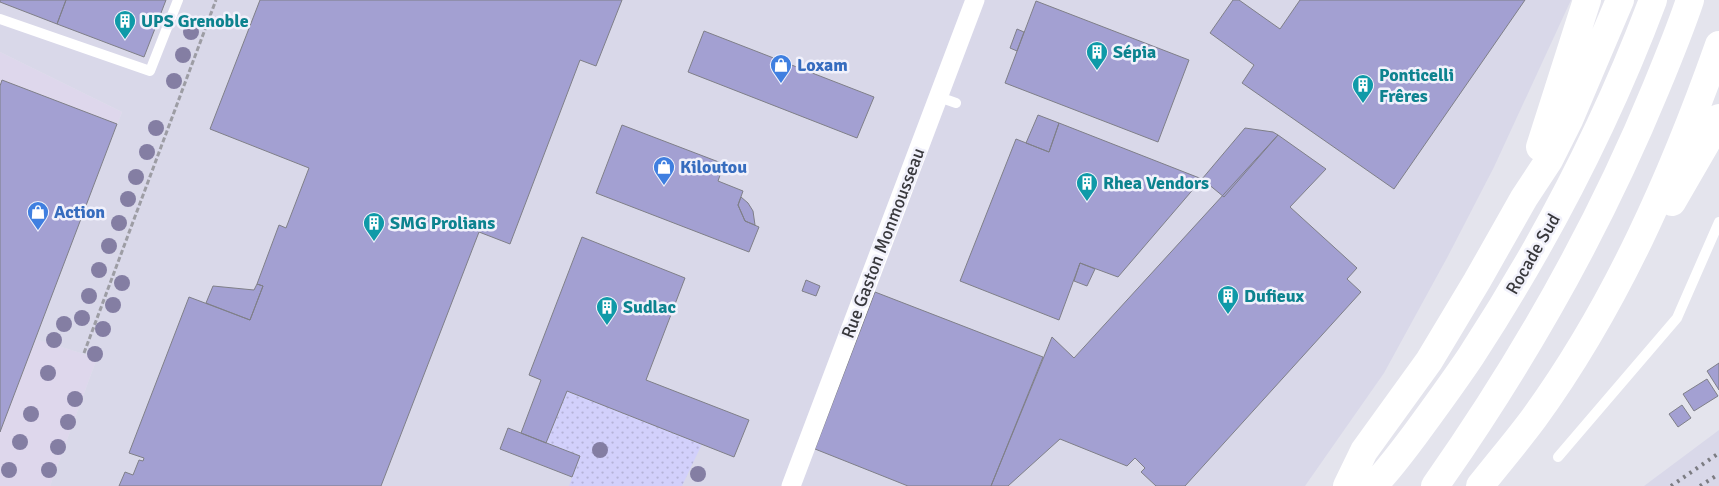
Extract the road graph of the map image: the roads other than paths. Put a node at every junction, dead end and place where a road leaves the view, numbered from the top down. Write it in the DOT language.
graph roads {
  1 [pos="178,0"];
  2 [pos="975,0"];
  3 [pos="1587,0"];
  4 [pos="1620,0"];
  5 [pos="1653,0"];
  6 [pos="1690,0"];
  7 [pos="0,19"];
  8 [pos="1719,45"];
  9 [pos="1719,118"];
  10 [pos="1524,198"];
  11 [pos="1719,222"];
  12 [pos="1611,295"];
  13 [pos="1558,457"];
  14 [pos="791,486"];
  15 [pos="1347,486"];
  16 [pos="1374,486"];
  17 [pos="1435,486"];
  18 [pos="1480,486"];
  1 -- 7 [label="lane"];
  2 -- 14 [label="street, Rue Gaston Monmousseau"];
  3 -- 10 [label="highway"];
  4 -- 10 [label="highway"];
  5 -- 16 [label="highway, Rocade Sud"];
  6 -- 17 [label="highway"];
  8 -- 12 [label="highway"];
  9 -- 12 [label="highway"];
  10 -- 15 [label="highway"];
  11 -- 13 [label="lane"];
  12 -- 18 [label="highway"];
}
